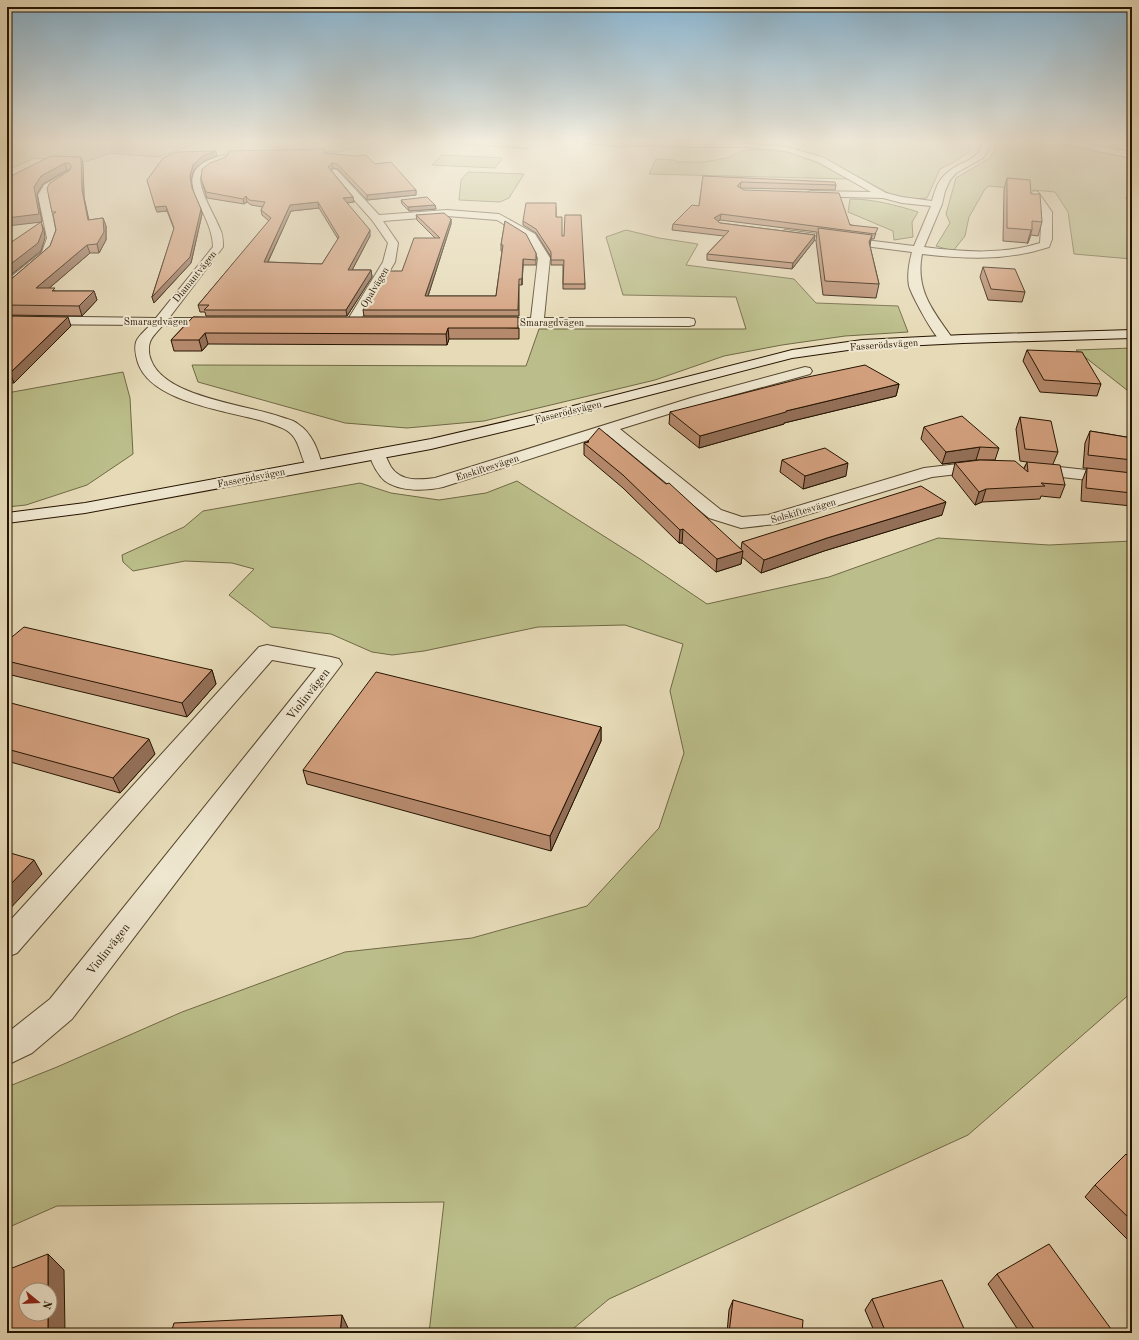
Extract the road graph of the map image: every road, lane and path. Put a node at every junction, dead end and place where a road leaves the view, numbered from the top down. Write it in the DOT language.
graph roads {
  1 [pos="937,204"];
  2 [pos="45,205"];
  3 [pos="205,205"];
  4 [pos="364,205"];
  5 [pos="1042,205"];
  6 [pos="376,218"];
  7 [pos="773,231"];
  8 [pos="918,250"];
  9 [pos="7,286"];
  10 [pos="7,320"];
  11 [pos="158,322"];
  12 [pos="228,322"];
  13 [pos="337,322"];
  14 [pos="353,322"];
  15 [pos="368,322"];
  16 [pos="476,322"];
  17 [pos="537,322"];
  18 [pos="689,322"];
  19 [pos="1132,334"];
  20 [pos="946,340"];
  21 [pos="805,371"];
  22 [pos="609,428"];
  23 [pos="377,454"];
  24 [pos="314,465"];
  25 [pos="1132,480"];
  26 [pos="7,518"];
  27 [pos="7,944"];
  28 [pos="7,1050"];
  1 -- 8 [label="street"];
  2 -- 9 [label="street"];
  3 -- 11 [label="street, Diamantvägen"];
  4 -- 6 [label="street, Opalvägen"];
  5 -- 8 [label="street"];
  6 -- 14 [label="street, Opalvägen"];
  6 -- 17 [label="street"];
  7 -- 8 [label="street"];
  8 -- 20 [label="street"];
  10 -- 11 [label="street, Smaragdvägen"];
  11 -- 12 [label="street, Smaragdvägen"];
  11 -- 24 [label="street, Diamantvägen"];
  13 -- 14 [label="street"];
  14 -- 15 [label="street"];
  16 -- 17 [label="street, Smaragdvägen"];
  17 -- 18 [label="street, Smaragdvägen"];
  19 -- 20 [label="street, Fasserödsvägen"];
  20 -- 23 [label="street, Fasserödsvägen"];
  21 -- 22 [label="street"];
  22 -- 23 [label="street, Enskiftesvägen"];
  22 -- 25 [label="street, Solskiftesvägen"];
  23 -- 24 [label="street, Fasserödsvägen"];
  24 -- 26 [label="street, Fasserödsvägen"];
  27 -- 28 [label="street, Violinvägen"];
}
